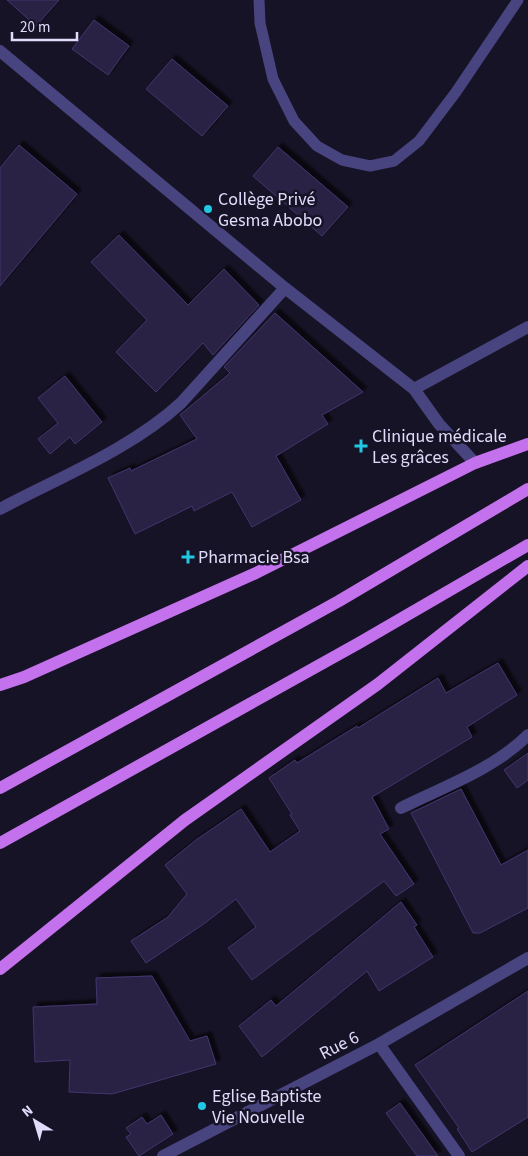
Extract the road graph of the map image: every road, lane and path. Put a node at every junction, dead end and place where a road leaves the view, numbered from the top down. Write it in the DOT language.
graph roads {
  1 [pos="258,0"];
  2 [pos="518,0"];
  3 [pos="0,51"];
  4 [pos="285,288"];
  5 [pos="528,327"];
  6 [pos="414,388"];
  7 [pos="528,444"];
  8 [pos="475,464"];
  9 [pos="528,489"];
  10 [pos="0,509"];
  11 [pos="528,544"];
  12 [pos="528,566"];
  13 [pos="0,685"];
  14 [pos="528,736"];
  15 [pos="0,788"];
  16 [pos="401,808"];
  17 [pos="0,843"];
  18 [pos="528,958"];
  19 [pos="0,969"];
  20 [pos="378,1044"];
  21 [pos="163,1156"];
  22 [pos="459,1156"];
  1 -- 2 [label="lane"];
  3 -- 4 [label="street"];
  4 -- 6 [label="street"];
  4 -- 10 [label="street"];
  5 -- 6 [label="street"];
  6 -- 8 [label="street"];
  7 -- 8 [label="main road"];
  8 -- 13 [label="main road"];
  9 -- 15 [label="main road"];
  11 -- 17 [label="main road"];
  12 -- 19 [label="main road"];
  14 -- 16 [label="street"];
  18 -- 20 [label="street, Rue 6"];
  20 -- 21 [label="street, Rue 6"];
  20 -- 22 [label="street"];
}
